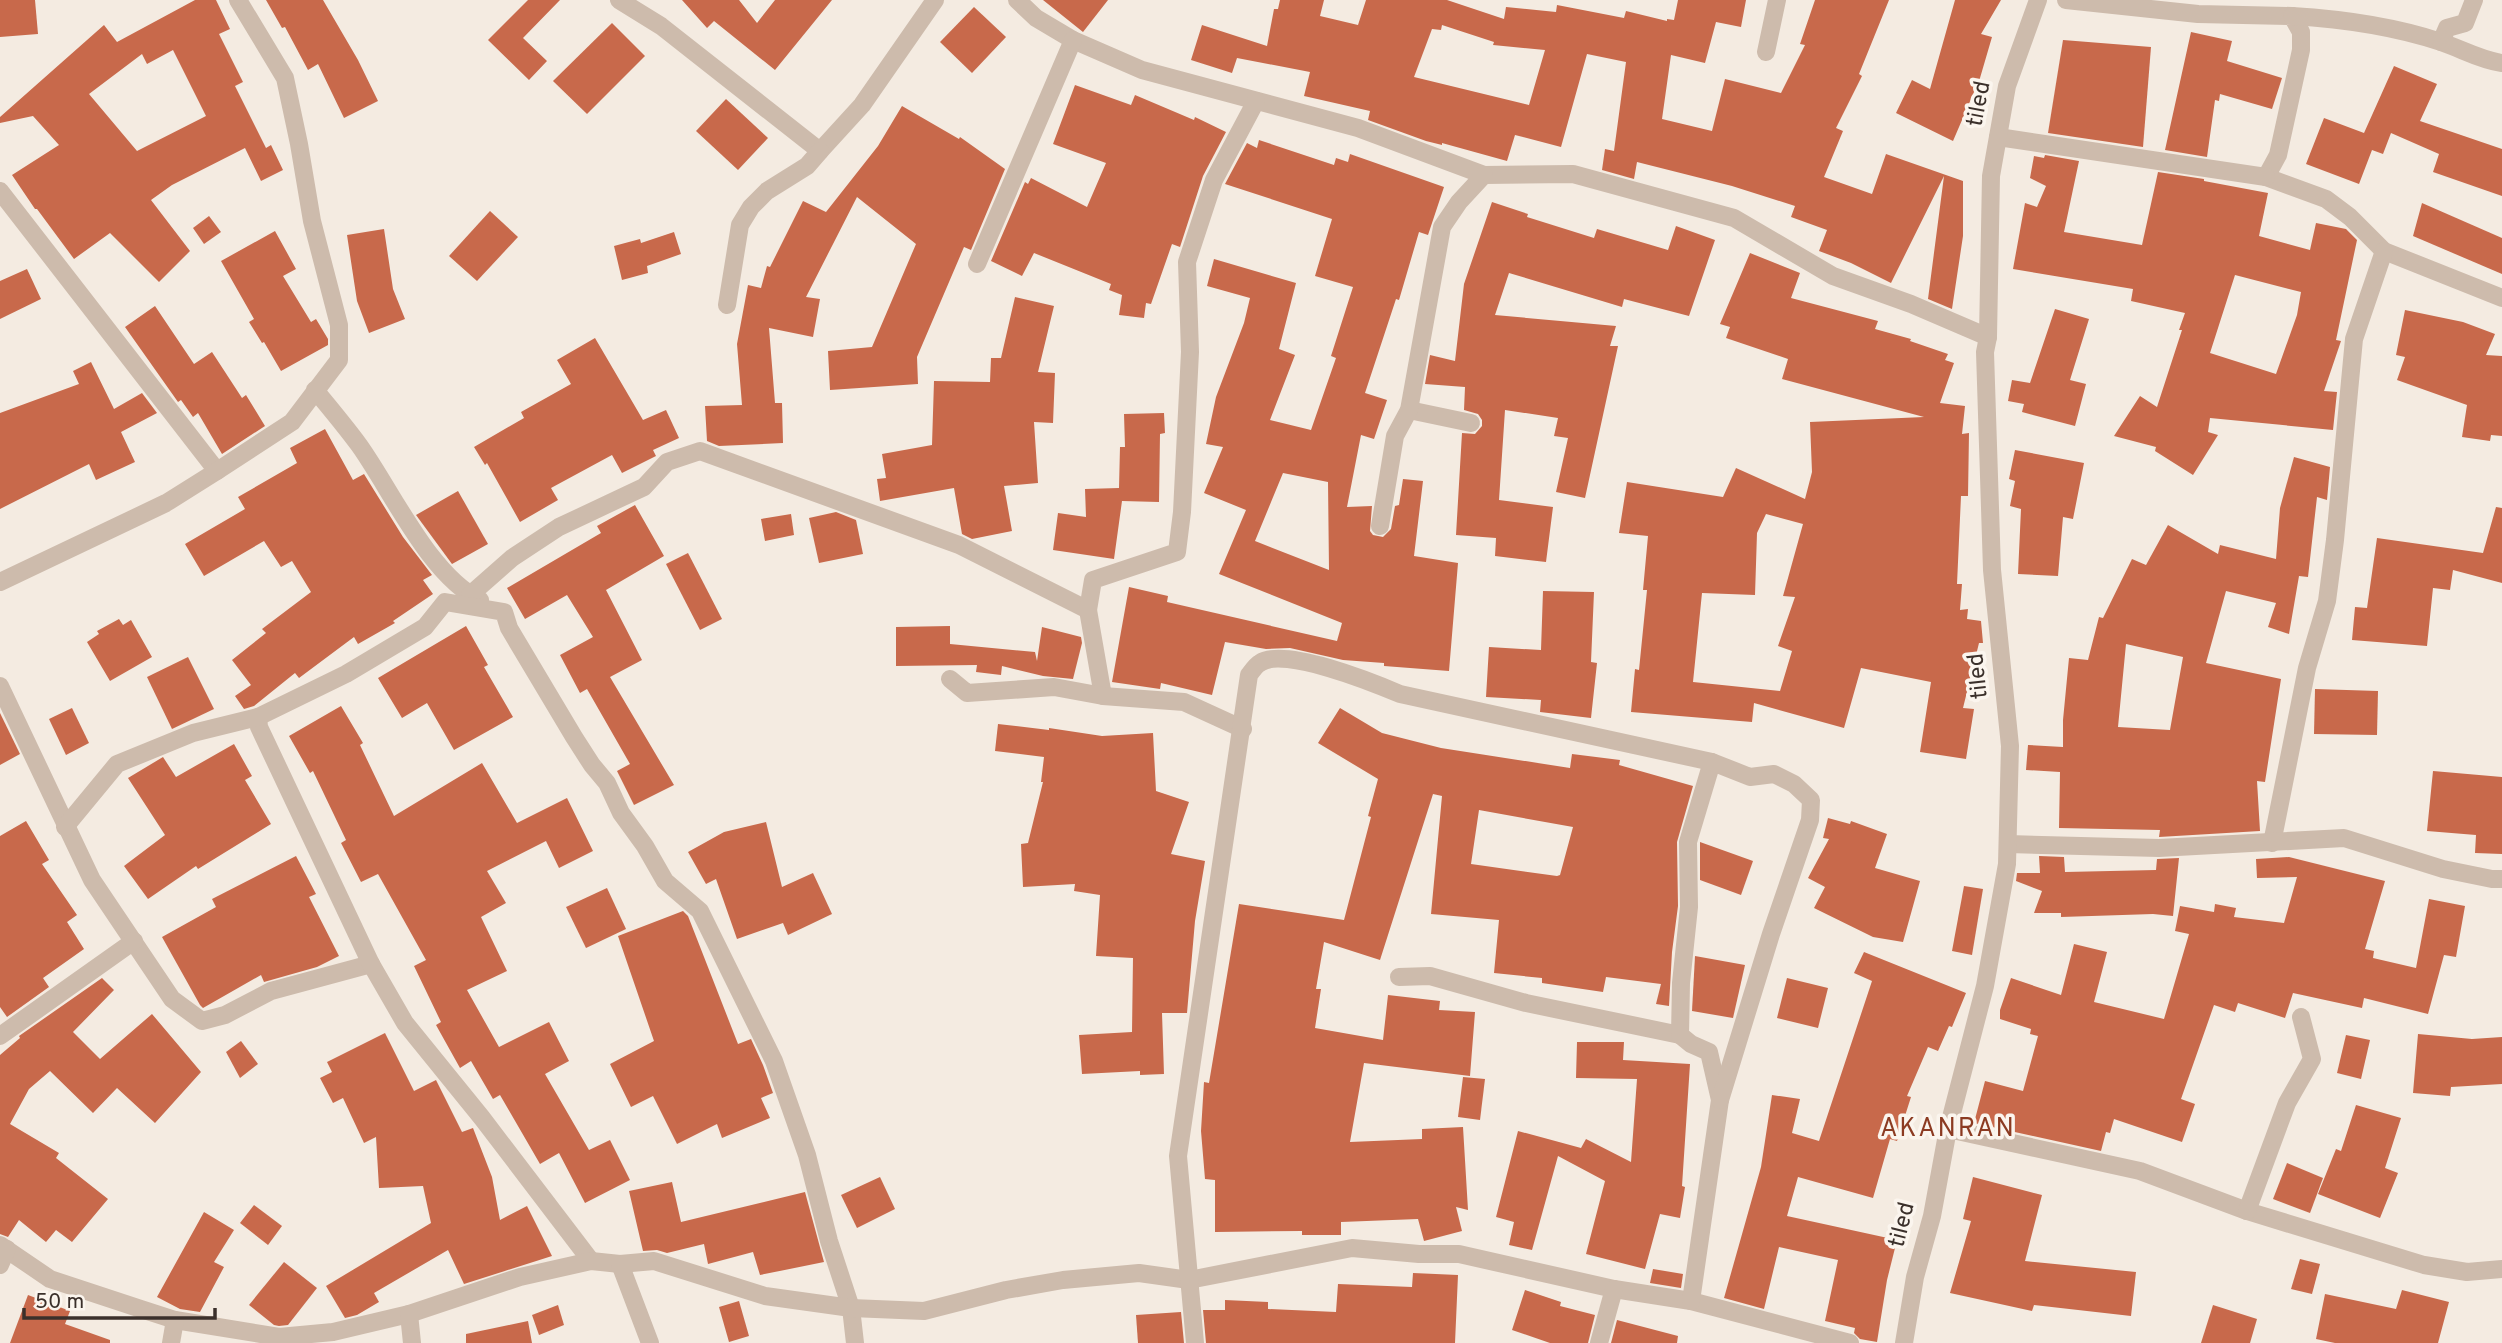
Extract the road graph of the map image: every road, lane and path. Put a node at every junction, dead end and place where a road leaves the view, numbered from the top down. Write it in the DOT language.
graph roads {
  1 [pos="238,0"];
  2 [pos="619,0"];
  3 [pos="934,0"];
  4 [pos="1017,0"];
  5 [pos="1777,0"];
  6 [pos="2038,0"];
  7 [pos="2066,0"];
  8 [pos="2474,0"];
  9 [pos="2292,16"];
  10 [pos="1073,40"];
  11 [pos="2441,42"];
  12 [pos="1766,52"];
  13 [pos="2502,63"];
  14 [pos="1256,101"];
  15 [pos="1998,137"];
  16 [pos="820,151"];
  17 [pos="1484,175"];
  18 [pos="2266,177"];
  19 [pos="0,191"];
  20 [pos="2384,251"];
  21 [pos="977,264"];
  22 [pos="2502,298"];
  23 [pos="727,306"];
  24 [pos="1988,337"];
  25 [pos="315,390"];
  26 [pos="1409,410"];
  27 [pos="1471,423"];
  28 [pos="217,471"];
  29 [pos="1380,526"];
  30 [pos="0,582"];
  31 [pos="470,595"];
  32 [pos="1088,610"];
  33 [pos="505,612"];
  34 [pos="950,679"];
  35 [pos="0,686"];
  36 [pos="1103,696"];
  37 [pos="258,717"];
  38 [pos="1242,729"];
  39 [pos="1712,762"];
  40 [pos="65,827"];
  41 [pos="2272,843"];
  42 [pos="2008,844"];
  43 [pos="2502,879"];
  44 [pos="134,942"];
  45 [pos="371,964"];
  46 [pos="1399,977"];
  47 [pos="2301,1017"];
  48 [pos="1680,1035"];
  49 [pos="0,1036"];
  50 [pos="1720,1100"];
  51 [pos="1948,1129"];
  52 [pos="2247,1211"];
  53 [pos="2,1253"];
  54 [pos="591,1261"];
  55 [pos="620,1265"];
  56 [pos="2502,1269"];
  57 [pos="1189,1280"];
  58 [pos="1614,1289"];
  59 [pos="1691,1301"];
  60 [pos="851,1308"];
  61 [pos="409,1314"];
  62 [pos="175,1320"];
  63 [pos="279,1340"];
  64 [pos="171,1343"];
  65 [pos="412,1343"];
  66 [pos="650,1343"];
  67 [pos="855,1343"];
  68 [pos="1195,1343"];
  69 [pos="1600,1343"];
  70 [pos="1850,1343"];
  71 [pos="1904,1343"];
  1 -- 25 [label="street"];
  2 -- 16 [label="street"];
  3 -- 16 [label="street"];
  4 -- 10 [label="street"];
  5 -- 12 [label="street"];
  6 -- 15 [label="street, tiled"];
  7 -- 9 [label="street"];
  8 -- 11 [label="street"];
  9 -- 11 [label="street"];
  9 -- 18 [label="street"];
  10 -- 14 [label="street"];
  10 -- 21 [label="street"];
  11 -- 13 [label="street"];
  14 -- 17 [label="street"];
  14 -- 32 [label="street"];
  15 -- 18 [label="street"];
  15 -- 24 [label="street, tiled"];
  16 -- 23 [label="street"];
  17 -- 24 [label="street"];
  17 -- 26 [label="street"];
  18 -- 20 [label="street"];
  19 -- 28 [label="street"];
  20 -- 22 [label="street"];
  20 -- 41 [label="street"];
  24 -- 42 [label="street, tiled"];
  25 -- 28 [label="street"];
  25 -- 31 [label="street"];
  26 -- 27 [label="street"];
  26 -- 29 [label="street"];
  28 -- 30 [label="street"];
  31 -- 32 [label="street"];
  31 -- 33 [label="street"];
  32 -- 36 [label="street"];
  33 -- 37 [label="street"];
  33 -- 60 [label="street"];
  34 -- 36 [label="street"];
  35 -- 40 [label="street"];
  36 -- 38 [label="street"];
  37 -- 40 [label="street"];
  37 -- 45 [label="street"];
  38 -- 39 [label="street"];
  38 -- 57 [label="street"];
  39 -- 48 [label="street"];
  39 -- 50 [label="street"];
  40 -- 44 [label="street"];
  41 -- 42 [label="street"];
  41 -- 43 [label="street"];
  42 -- 51 [label="street, tiled"];
  44 -- 45 [label="street"];
  44 -- 49 [label="street"];
  45 -- 54 [label="street"];
  46 -- 48 [label="street"];
  47 -- 52 [label="street"];
  48 -- 50 [label="street"];
  50 -- 59 [label="street"];
  51 -- 52 [label="street"];
  51 -- 71 [label="street, tiled"];
  52 -- 56 [label="street"];
  53 -- 62 [label="street"];
  54 -- 55 [label="street"];
  54 -- 61 [label="street"];
  55 -- 60 [label="street"];
  55 -- 66 [label="street"];
  57 -- 58 [label="street"];
  57 -- 60 [label="street"];
  57 -- 68 [label="street"];
  58 -- 59 [label="street"];
  58 -- 69 [label="street"];
  59 -- 70 [label="street"];
  60 -- 67 [label="street"];
  61 -- 63 [label="street"];
  61 -- 65 [label="street"];
  62 -- 63 [label="street"];
  62 -- 64 [label="street"];
}
